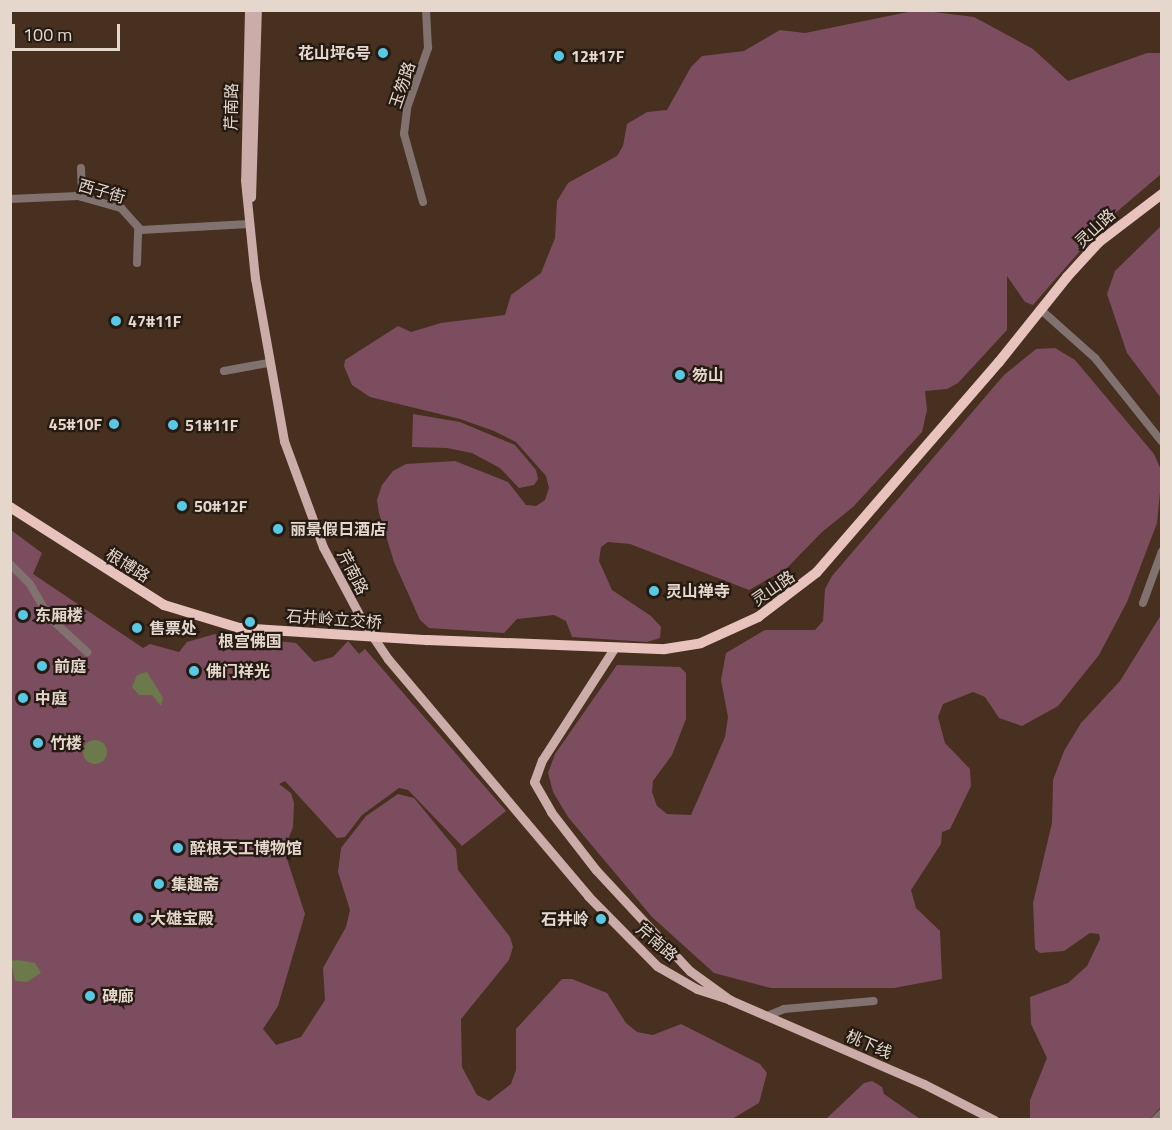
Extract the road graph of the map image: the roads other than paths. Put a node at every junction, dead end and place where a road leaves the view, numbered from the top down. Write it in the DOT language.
graph roads {
  1 [pos="249,10"];
  2 [pos="257,10"];
  3 [pos="426,10"];
  4 [pos="81,168"];
  5 [pos="1161,194"];
  6 [pos="82,197"];
  7 [pos="10,199"];
  8 [pos="423,202"];
  9 [pos="249,224"];
  10 [pos="138,229"];
  11 [pos="137,263"];
  12 [pos="1040,309"];
  13 [pos="268,363"];
  14 [pos="224,371"];
  15 [pos="1161,442"];
  16 [pos="10,507"];
  17 [pos="1161,551"];
  18 [pos="10,564"];
  19 [pos="1143,603"];
  20 [pos="239,628"];
  21 [pos="613,650"];
  22 [pos="87,652"];
  23 [pos="730,1000"];
  24 [pos="874,1000"];
  25 [pos="766,1016"];
  26 [pos="1161,1113"];
  27 [pos="994,1119"];
  28 [pos="1155,1119"];
  1 -- 9 [label="main road, 芹南路"];
  2 -- 9 [label="main road"];
  3 -- 8 [label="street, 玉笏路"];
  4 -- 6 [label="street"];
  5 -- 12 [label="highway, 灵山路"];
  6 -- 7 [label="street, 西子街"];
  6 -- 10 [label="street, 西子街"];
  9 -- 10 [label="street"];
  9 -- 13 [label="main road, 芹南路"];
  10 -- 11 [label="street"];
  12 -- 15 [label="street"];
  12 -- 21 [label="highway, 灵山路"];
  13 -- 14 [label="street"];
  13 -- 23 [label="main road, 芹南路"];
  16 -- 20 [label="highway, 根博路"];
  17 -- 19 [label="street"];
  18 -- 22 [label="street"];
  20 -- 21 [label="highway, 石井岭立交桥, bridge"];
  21 -- 23 [label="main road"];
  23 -- 25 [label="main road, 桃下线"];
  24 -- 25 [label="street"];
  25 -- 27 [label="main road, 桃下线"];
  26 -- 28 [label="street"];
}
